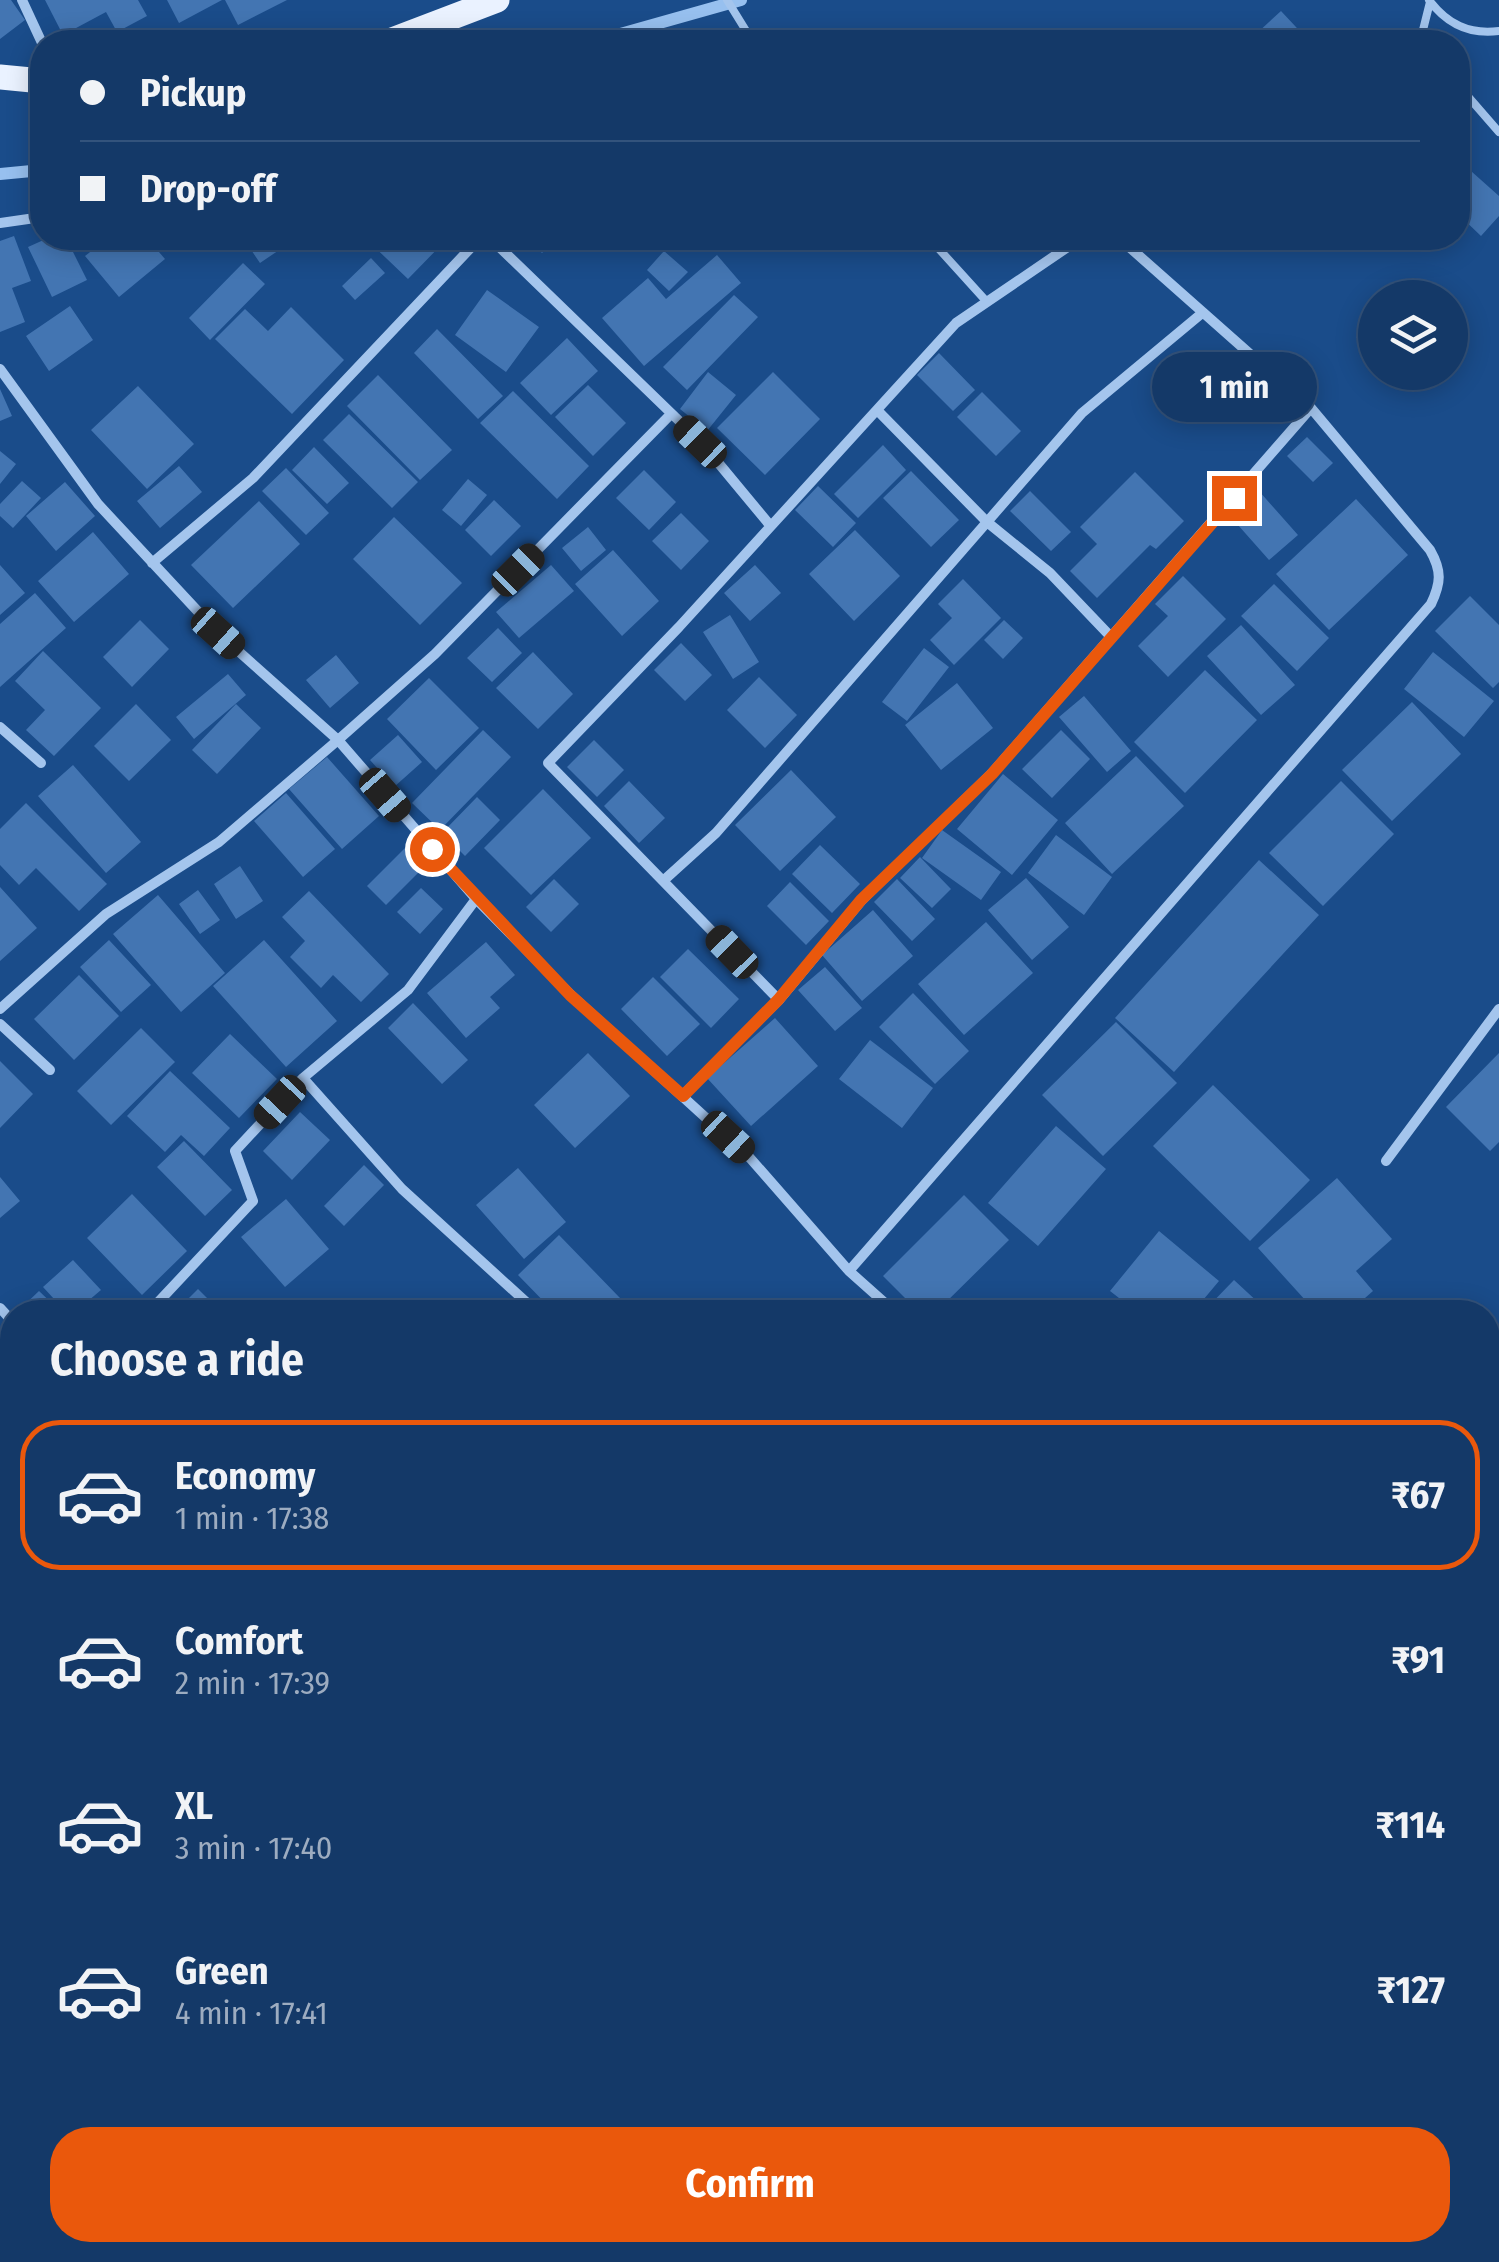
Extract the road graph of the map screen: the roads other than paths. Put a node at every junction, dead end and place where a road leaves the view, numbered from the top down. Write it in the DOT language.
graph roads {
  1 [pos="22,0"];
  2 [pos="727,0"];
  3 [pos="1429,1"];
  4 [pos="486,2"];
  5 [pos="36,30"];
  6 [pos="417,30"];
  7 [pos="743,30"];
  8 [pos="1423,30"];
  9 [pos="1499,31"];
  10 [pos="0,77"];
  11 [pos="30,79"];
  12 [pos="1470,99"];
  13 [pos="1499,132"];
  14 [pos="30,219"];
  15 [pos="0,223"];
  16 [pos="469,250"];
  17 [pos="502,250"];
  18 [pos="940,250"];
  19 [pos="1064,250"];
  20 [pos="1132,250"];
  21 [pos="988,302"];
  22 [pos="1201,314"];
  23 [pos="0,368"];
  24 [pos="1311,408"];
  25 [pos="878,412"];
  26 [pos="670,414"];
  27 [pos="987,522"];
  28 [pos="769,524"];
  29 [pos="152,563"];
  30 [pos="1112,638"];
  31 [pos="0,727"];
  32 [pos="338,740"];
  33 [pos="41,762"];
  34 [pos="663,881"];
  35 [pos="476,899"];
  36 [pos="778,1000"];
  37 [pos="1499,1008"];
  38 [pos="0,1009"];
  39 [pos="0,1024"];
  40 [pos="50,1070"];
  41 [pos="303,1078"];
  42 [pos="683,1096"];
  43 [pos="1386,1161"];
  44 [pos="849,1272"];
  45 [pos="159,1300"];
  46 [pos="524,1300"];
  47 [pos="881,1300"];
  1 -- 5 [label="street"];
  2 -- 7 [label="lane"];
  3 -- 8 [label="lane"];
  3 -- 9 [label="lane"];
  4 -- 6 [label="main road"];
  10 -- 11 [label="main road"];
  12 -- 13 [label="lane"];
  14 -- 15 [label="street"];
  16 -- 29 [label="street"];
  17 -- 26 [label="street"];
  18 -- 21 [label="lane"];
  19 -- 21 [label="street"];
  20 -- 22 [label="street"];
  21 -- 25 [label="street"];
  22 -- 24 [label="street"];
  22 -- 27 [label="street"];
  23 -- 29 [label="street"];
  24 -- 30 [label="street"];
  24 -- 44 [label="street"];
  25 -- 27 [label="street"];
  25 -- 28 [label="street"];
  26 -- 28 [label="street"];
  26 -- 32 [label="street"];
  27 -- 30 [label="street"];
  27 -- 34 [label="street"];
  28 -- 34 [label="street"];
  29 -- 32 [label="street"];
  30 -- 36 [label="street"];
  31 -- 33 [label="street"];
  32 -- 35 [label="street"];
  32 -- 38 [label="street"];
  34 -- 36 [label="street"];
  35 -- 41 [label="street"];
  35 -- 42 [label="street"];
  36 -- 42 [label="street"];
  37 -- 43 [label="street"];
  39 -- 40 [label="street"];
  41 -- 45 [label="street"];
  41 -- 46 [label="street"];
  42 -- 44 [label="street"];
  44 -- 47 [label="street"];
}
